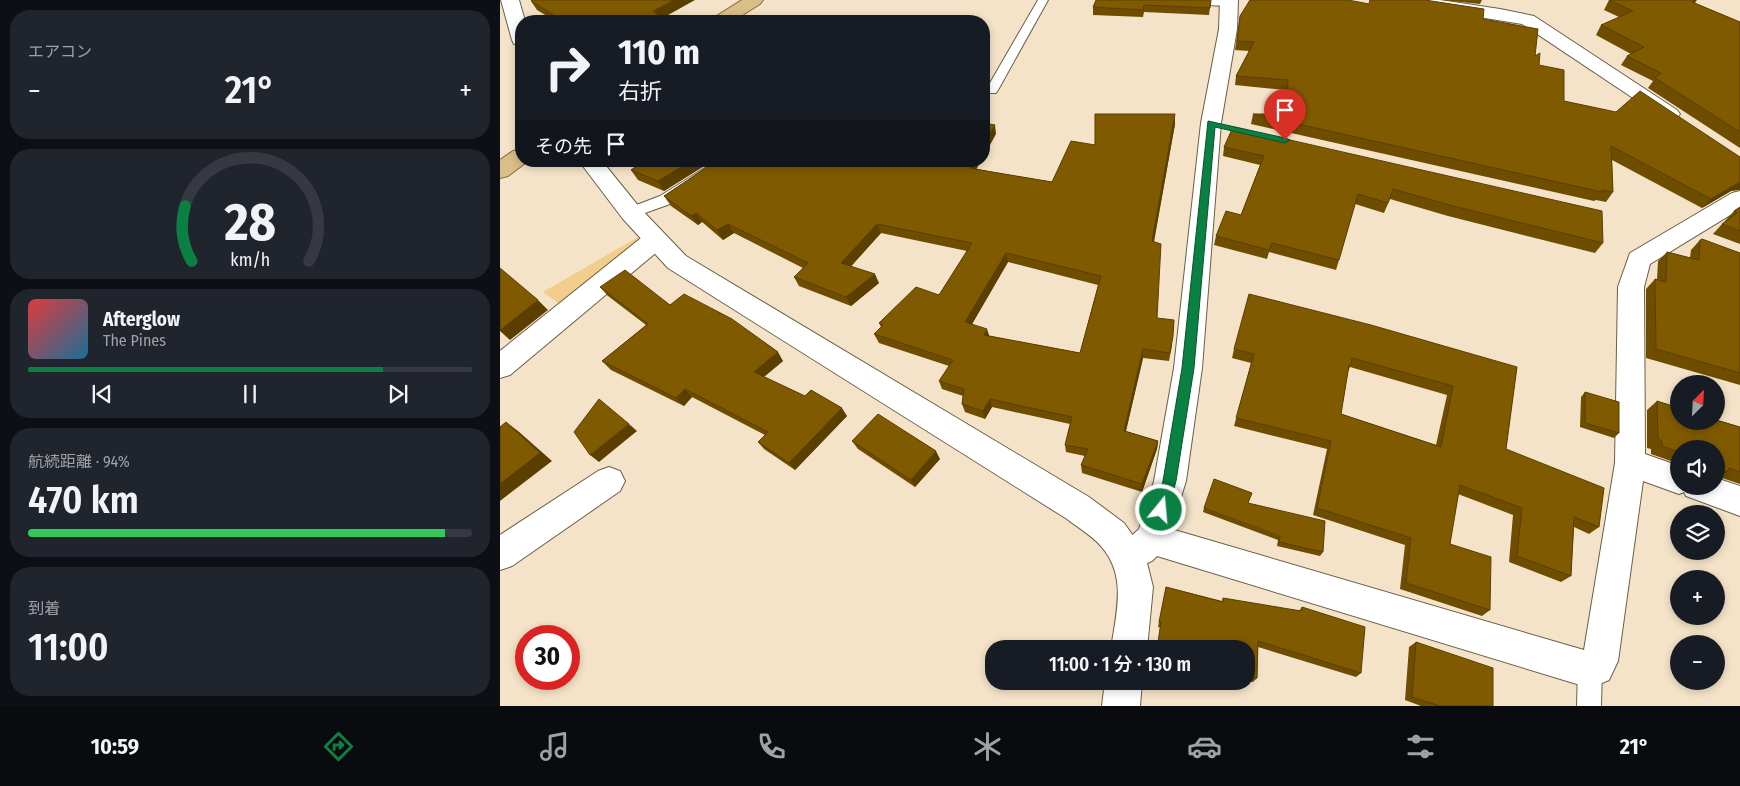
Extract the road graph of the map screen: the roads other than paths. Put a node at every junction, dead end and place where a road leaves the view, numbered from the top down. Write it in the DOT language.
graph roads {
  1 [pos="510,0"];
  2 [pos="754,0"];
  3 [pos="1043,0"];
  4 [pos="1201,0"];
  5 [pos="1405,0"];
  6 [pos="1229,1"];
  7 [pos="730,15"];
  8 [pos="515,18"];
  9 [pos="992,90"];
  10 [pos="1683,122"];
  11 [pos="515,160"];
  12 [pos="595,167"];
  13 [pos="717,167"];
  14 [pos="500,171"];
  15 [pos="1740,199"];
  16 [pos="631,213"];
  17 [pos="655,240"];
  18 [pos="500,367"];
  19 [pos="1630,464"];
  20 [pos="1670,477"];
  21 [pos="609,480"];
  22 [pos="1723,495"];
  23 [pos="1740,501"];
  24 [pos="1141,549"];
  25 [pos="500,554"];
  26 [pos="1130,640"];
  27 [pos="1590,670"];
  28 [pos="1123,690"];
  29 [pos="1121,706"];
  30 [pos="1589,706"];
  1 -- 8 [label="street"];
  2 -- 7 [label="main road"];
  3 -- 9 [label="lane"];
  4 -- 6 [label="lane"];
  5 -- 10 [label="street"];
  6 -- 24 [label="street"];
  11 -- 14 [label="main road"];
  12 -- 16 [label="street"];
  13 -- 16 [label="lane"];
  15 -- 19 [label="street"];
  16 -- 17 [label="street"];
  17 -- 18 [label="street"];
  17 -- 24 [label="street"];
  19 -- 20 [label="street"];
  19 -- 27 [label="street"];
  21 -- 25 [label="street"];
  22 -- 23 [label="street"];
  24 -- 26 [label="street"];
  24 -- 27 [label="street"];
  27 -- 30 [label="lane"];
  28 -- 29 [label="street"];
}
